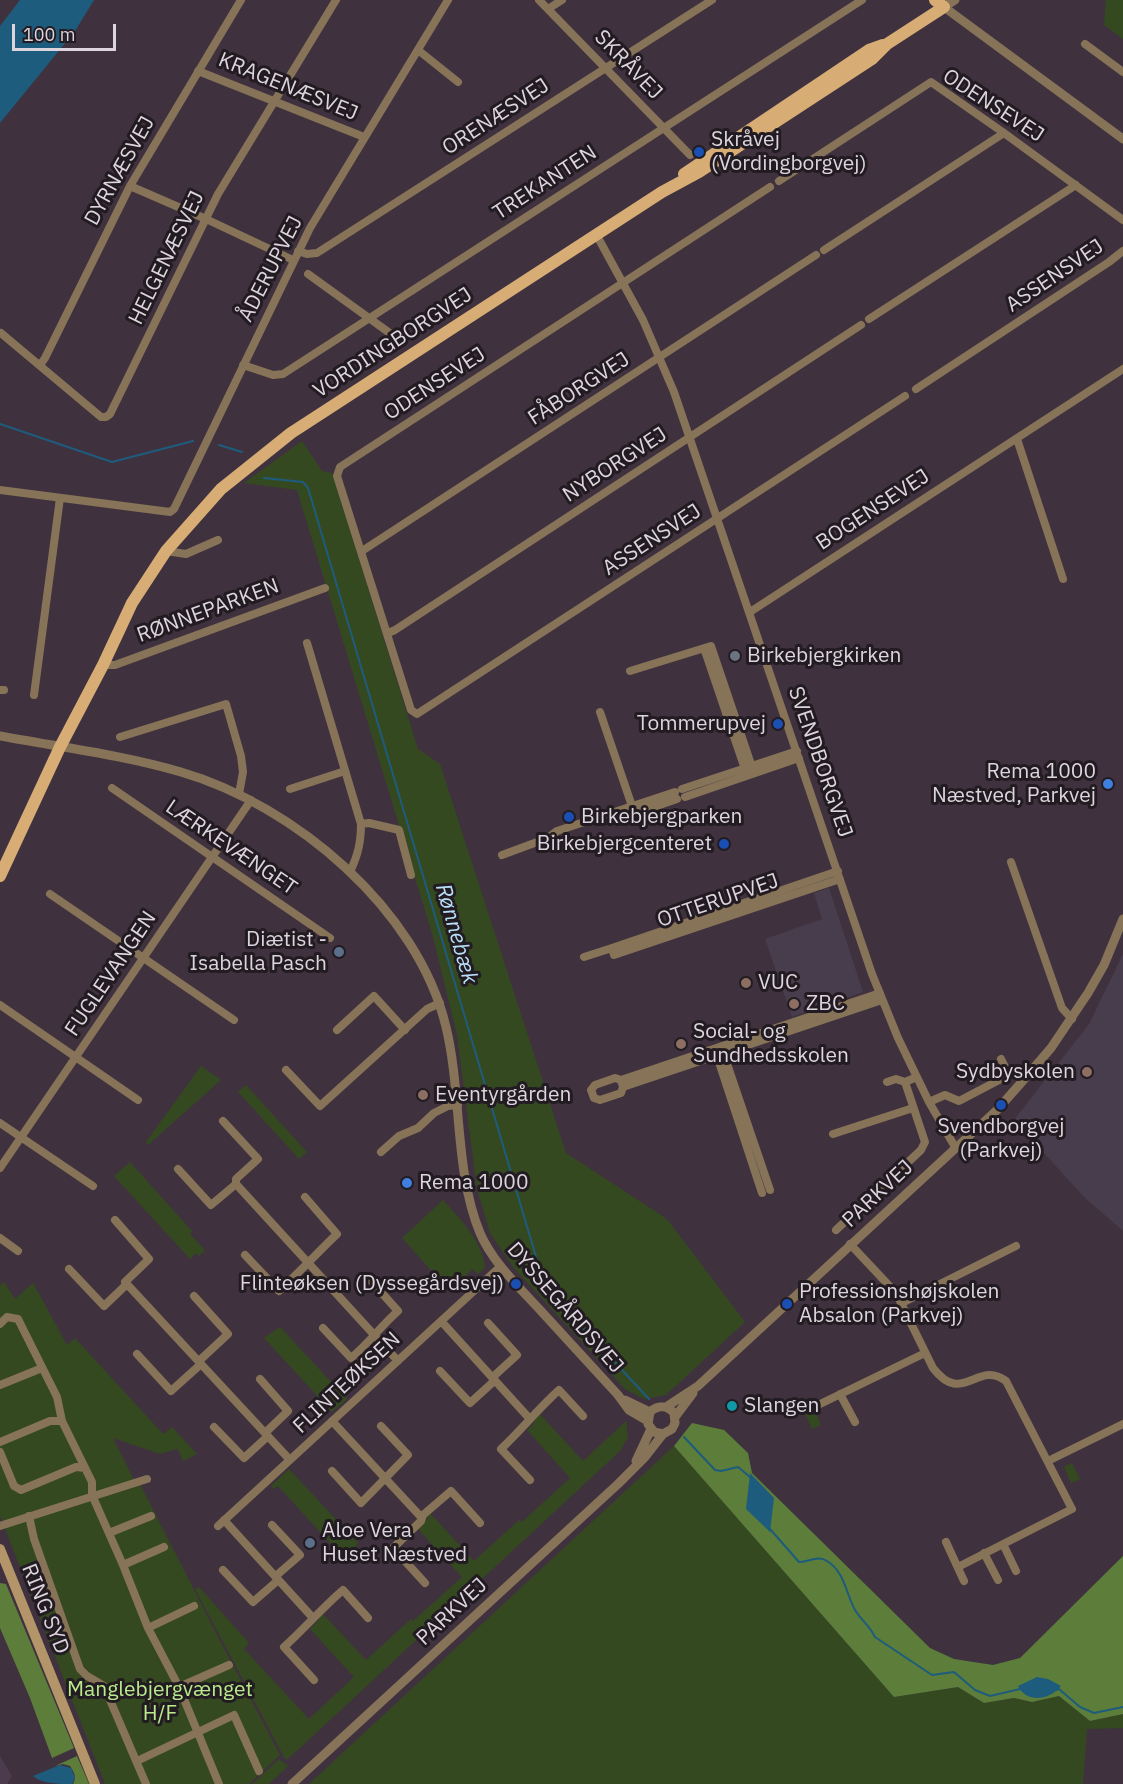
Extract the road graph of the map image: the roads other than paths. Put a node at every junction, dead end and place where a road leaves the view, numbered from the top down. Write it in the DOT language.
graph roads {
  1 [pos="241,0"];
  2 [pos="336,0"];
  3 [pos="448,0"];
  4 [pos="539,0"];
  5 [pos="562,0"];
  6 [pos="712,0"];
  7 [pos="862,0"];
  8 [pos="944,2"];
  9 [pos="548,9"];
  10 [pos="1085,44"];
  11 [pos="418,50"];
  12 [pos="606,68"];
  13 [pos="198,71"];
  14 [pos="1123,72"];
  15 [pos="458,82"];
  16 [pos="274,102"];
  17 [pos="663,127"];
  18 [pos="1004,133"];
  19 [pos="364,137"];
  20 [pos="1123,140"];
  21 [pos="690,156"];
  22 [pos="779,181"];
  23 [pos="1076,185"];
  24 [pos="130,186"];
  25 [pos="770,187"];
  26 [pos="206,219"];
  27 [pos="1123,220"];
  28 [pos="596,234"];
  29 [pos="824,250"];
  30 [pos="298,251"];
  31 [pos="1123,251"];
  32 [pos="816,255"];
  33 [pos="293,260"];
  34 [pos="308,274"];
  35 [pos="624,281"];
  36 [pos="371,318"];
  37 [pos="869,320"];
  38 [pos="861,326"];
  39 [pos="1,333"];
  40 [pos="398,339"];
  41 [pos="660,358"];
  42 [pos="243,364"];
  43 [pos="40,365"];
  44 [pos="1123,369"];
  45 [pos="916,389"];
  46 [pos="905,396"];
  47 [pos="691,437"];
  48 [pos="1017,439"];
  49 [pos="0,490"];
  50 [pos="60,498"];
  51 [pos="718,518"];
  52 [pos="218,540"];
  53 [pos="166,551"];
  54 [pos="362,551"];
  55 [pos="1063,579"];
  56 [pos="325,588"];
  57 [pos="750,612"];
  58 [pos="387,633"];
  59 [pos="306,643"];
  60 [pos="103,665"];
  61 [pos="630,672"];
  62 [pos="34,695"];
  63 [pos="600,712"];
  64 [pos="417,714"];
  65 [pos="0,736"];
  66 [pos="120,737"];
  67 [pos="60,747"];
  68 [pos="798,754"];
  69 [pos="345,771"];
  70 [pos="750,771"];
  71 [pos="112,788"];
  72 [pos="290,789"];
  73 [pos="239,795"];
  74 [pos="251,800"];
  75 [pos="631,808"];
  76 [pos="360,824"];
  77 [pos="502,855"];
  78 [pos="212,857"];
  79 [pos="1011,862"];
  80 [pos="350,872"];
  81 [pos="411,874"];
  82 [pos="839,875"];
  83 [pos="0,876"];
  84 [pos="50,894"];
  85 [pos="1123,920"];
  86 [pos="330,938"];
  87 [pos="584,957"];
  88 [pos="144,958"];
  89 [pos="881,996"];
  90 [pos="440,1004"];
  91 [pos="0,1005"];
  92 [pos="1072,1019"];
  93 [pos="234,1020"];
  94 [pos="337,1030"];
  95 [pos="405,1030"];
  96 [pos="719,1051"];
  97 [pos="75,1058"];
  98 [pos="1001,1059"];
  99 [pos="286,1070"];
  100 [pos="917,1077"];
  101 [pos="887,1082"];
  102 [pos="905,1082"];
  103 [pos="622,1084"];
  104 [pos="138,1100"];
  105 [pos="929,1102"];
  106 [pos="458,1105"];
  107 [pos="913,1108"];
  108 [pos="223,1121"];
  109 [pos="0,1123"];
  110 [pos="833,1134"];
  111 [pos="21,1137"];
  112 [pos="955,1147"];
  113 [pos="381,1152"];
  114 [pos="0,1168"];
  115 [pos="178,1169"];
  116 [pos="236,1184"];
  117 [pos="93,1186"];
  118 [pos="766,1191"];
  119 [pos="305,1197"];
  120 [pos="115,1220"];
  121 [pos="836,1230"];
  122 [pos="0,1238"];
  123 [pos="850,1244"];
  124 [pos="1016,1246"];
  125 [pos="18,1251"];
  126 [pos="245,1255"];
  127 [pos="308,1263"];
  128 [pos="501,1266"];
  129 [pos="69,1269"];
  130 [pos="371,1281"];
  131 [pos="127,1284"];
  132 [pos="194,1296"];
  133 [pos="902,1303"];
  134 [pos="441,1321"];
  135 [pos="488,1323"];
  136 [pos="0,1324"];
  137 [pos="324,1328"];
  138 [pos="374,1335"];
  139 [pos="926,1353"];
  140 [pos="137,1354"];
  141 [pos="398,1361"];
  142 [pos="200,1362"];
  143 [pos="42,1368"];
  144 [pos="440,1371"];
  145 [pos="261,1379"];
  146 [pos="494,1379"];
  147 [pos="0,1385"];
  148 [pos="698,1386"];
  149 [pos="840,1394"];
  150 [pos="816,1406"];
  151 [pos="666,1407"];
  152 [pos="583,1416"];
  153 [pos="675,1417"];
  154 [pos="529,1418"];
  155 [pos="62,1421"];
  156 [pos="332,1421"];
  157 [pos="650,1421"];
  158 [pos="855,1422"];
  159 [pos="1123,1424"];
  160 [pos="381,1426"];
  161 [pos="214,1427"];
  162 [pos="266,1434"];
  163 [pos="663,1434"];
  164 [pos="0,1442"];
  165 [pos="0,1452"];
  166 [pos="290,1460"];
  167 [pos="1048,1461"];
  168 [pos="634,1466"];
  169 [pos="85,1468"];
  170 [pos="332,1471"];
  171 [pos="147,1479"];
  172 [pos="386,1479"];
  173 [pos="530,1480"];
  174 [pos="92,1495"];
  175 [pos="29,1516"];
  176 [pos="150,1516"];
  177 [pos="421,1517"];
  178 [pos="480,1523"];
  179 [pos="272,1525"];
  180 [pos="0,1527"];
  181 [pos="109,1533"];
  182 [pos="946,1542"];
  183 [pos="1003,1544"];
  184 [pos="164,1547"];
  185 [pos="984,1554"];
  186 [pos="1,1556"];
  187 [pos="123,1565"];
  188 [pos="958,1567"];
  189 [pos="223,1570"];
  190 [pos="1016,1571"];
  191 [pos="277,1578"];
  192 [pos="999,1580"];
  193 [pos="964,1581"];
  194 [pos="425,1582"];
  195 [pos="194,1606"];
  196 [pos="313,1618"];
  197 [pos="368,1618"];
  198 [pos="148,1628"];
  199 [pos="229,1665"];
  200 [pos="314,1680"];
  201 [pos="179,1687"];
  202 [pos="197,1732"];
  203 [pos="137,1761"];
  204 [pos="259,1770"];
  205 [pos="95,1784"];
  206 [pos="146,1784"];
  207 [pos="219,1784"];
  208 [pos="292,1784"];
  1 -- 13 [label="street, DYRNÆSVEJ"];
  2 -- 16 [label="street, HELGENÆSVEJ"];
  3 -- 11 [label="street, ÅDERUPVEJ"];
  4 -- 9 [label="street, SKRÅVEJ"];
  5 -- 9 [label="street"];
  6 -- 12 [label="street, ORENÆSVEJ"];
  7 -- 17 [label="street, TREKANTEN"];
  8 -- 20 [label="street"];
  8 -- 28 [label="main road, VORDINGBORGVEJ"];
  9 -- 12 [label="street, SKRÅVEJ"];
  10 -- 14 [label="street"];
  11 -- 15 [label="street"];
  11 -- 19 [label="street, ÅDERUPVEJ"];
  12 -- 17 [label="street, SKRÅVEJ"];
  12 -- 30 [label="street, ORENÆSVEJ"];
  13 -- 16 [label="street, KRAGENÆSVEJ"];
  13 -- 24 [label="street, DYRNÆSVEJ"];
  16 -- 19 [label="street, KRAGENÆSVEJ"];
  16 -- 26 [label="street, HELGENÆSVEJ"];
  17 -- 21 [label="street, SKRÅVEJ"];
  17 -- 36 [label="street, TREKANTEN"];
  18 -- 22 [label="street, ODENSEVEJ"];
  18 -- 23 [label="street, ODENSEVEJ"];
  18 -- 29 [label="street"];
  19 -- 30 [label="street, ÅDERUPVEJ"];
  23 -- 27 [label="street, ODENSEVEJ"];
  23 -- 37 [label="street"];
  24 -- 26 [label="street"];
  24 -- 43 [label="street, DYRNÆSVEJ"];
  25 -- 35 [label="street, ODENSEVEJ"];
  26 -- 33 [label="street"];
  26 -- 43 [label="street, HELGENÆSVEJ"];
  28 -- 35 [label="street, SVENDBORGVEJ"];
  28 -- 53 [label="main road, VORDINGBORGVEJ"];
  30 -- 33 [label="street, ÅDERUPVEJ"];
  31 -- 45 [label="street, ASSENSVEJ"];
  32 -- 41 [label="street, FÅBORGVEJ"];
  33 -- 42 [label="street, ÅDERUPVEJ"];
  34 -- 36 [label="street"];
  35 -- 41 [label="street, SVENDBORGVEJ"];
  35 -- 54 [label="street, ODENSEVEJ"];
  36 -- 40 [label="street"];
  36 -- 42 [label="street, TREKANTEN"];
  38 -- 47 [label="street, NYBORGVEJ"];
  39 -- 43 [label="street, HELGENÆSVEJ"];
  41 -- 47 [label="street, SVENDBORGVEJ"];
  41 -- 54 [label="street, FÅBORGVEJ"];
  42 -- 50 [label="street, ÅDERUPVEJ"];
  44 -- 48 [label="street, BOGENSEVEJ"];
  46 -- 51 [label="street, ASSENSVEJ"];
  47 -- 51 [label="street, SVENDBORGVEJ"];
  47 -- 58 [label="street, NYBORGVEJ"];
  48 -- 55 [label="street"];
  48 -- 57 [label="street, BOGENSEVEJ"];
  49 -- 50 [label="street"];
  50 -- 62 [label="street"];
  51 -- 57 [label="street, SVENDBORGVEJ"];
  51 -- 64 [label="street, ASSENSVEJ"];
  52 -- 53 [label="street"];
  53 -- 60 [label="main road, VORDINGBORGVEJ"];
  54 -- 58 [label="street, ODENSEVEJ"];
  56 -- 60 [label="street, RØNNEPARKEN"];
  57 -- 68 [label="street, SVENDBORGVEJ"];
  58 -- 64 [label="street, ODENSEVEJ"];
  59 -- 69 [label="street"];
  60 -- 67 [label="main road, VORDINGBORGVEJ"];
  61 -- 70 [label="street"];
  63 -- 75 [label="street"];
  65 -- 67 [label="street, DYSSEGÅRDSVEJ"];
  66 -- 73 [label="street"];
  67 -- 73 [label="street, DYSSEGÅRDSVEJ"];
  67 -- 83 [label="main road, VORDINGBORGVEJ"];
  68 -- 70 [label="street"];
  68 -- 82 [label="street, SVENDBORGVEJ"];
  69 -- 72 [label="street"];
  69 -- 76 [label="street"];
  70 -- 75 [label="street"];
  71 -- 78 [label="street, LÆRKEVÆNGET"];
  73 -- 74 [label="street, DYSSEGÅRDSVEJ"];
  74 -- 78 [label="street, FUGLEVANGEN"];
  74 -- 80 [label="street, DYSSEGÅRDSVEJ"];
  75 -- 77 [label="street"];
  76 -- 80 [label="street"];
  76 -- 81 [label="street"];
  78 -- 86 [label="street, LÆRKEVÆNGET"];
  78 -- 88 [label="street, FUGLEVANGEN"];
  79 -- 92 [label="street"];
  80 -- 90 [label="street, DYSSEGÅRDSVEJ"];
  82 -- 87 [label="street, OTTERUPVEJ"];
  82 -- 89 [label="street, SVENDBORGVEJ"];
  84 -- 88 [label="street"];
  85 -- 92 [label="street, PARKVEJ"];
  88 -- 93 [label="street"];
  88 -- 97 [label="street, FUGLEVANGEN"];
  89 -- 96 [label="street"];
  89 -- 100 [label="street, SVENDBORGVEJ"];
  90 -- 95 [label="street"];
  90 -- 106 [label="street, DYSSEGÅRDSVEJ"];
  91 -- 97 [label="street"];
  92 -- 112 [label="street, PARKVEJ"];
  94 -- 95 [label="street"];
  95 -- 99 [label="street"];
  96 -- 103 [label="street"];
  96 -- 118 [label="street"];
  97 -- 104 [label="street"];
  97 -- 111 [label="street, FUGLEVANGEN"];
  98 -- 105 [label="street"];
  100 -- 102 [label="street"];
  100 -- 105 [label="street, SVENDBORGVEJ"];
  101 -- 102 [label="street"];
  102 -- 107 [label="street"];
  105 -- 112 [label="street, SVENDBORGVEJ"];
  106 -- 113 [label="street"];
  106 -- 128 [label="street, DYSSEGÅRDSVEJ"];
  107 -- 110 [label="street"];
  107 -- 121 [label="street"];
  108 -- 116 [label="street"];
  109 -- 111 [label="street"];
  111 -- 114 [label="street, FUGLEVANGEN"];
  111 -- 117 [label="street"];
  112 -- 123 [label="street, PARKVEJ"];
  115 -- 116 [label="street"];
  116 -- 127 [label="street"];
  119 -- 127 [label="street"];
  120 -- 131 [label="street"];
  122 -- 125 [label="street"];
  123 -- 133 [label="street"];
  123 -- 148 [label="street, PARKVEJ"];
  124 -- 133 [label="street"];
  126 -- 127 [label="street"];
  127 -- 138 [label="street"];
  128 -- 134 [label="street, FLINTEØKSEN"];
  128 -- 157 [label="street, DYSSEGÅRDSVEJ"];
  129 -- 131 [label="street"];
  130 -- 138 [label="street"];
  131 -- 142 [label="street"];
  132 -- 142 [label="street"];
  133 -- 139 [label="street"];
  134 -- 141 [label="street, FLINTEØKSEN"];
  134 -- 146 [label="street"];
  135 -- 146 [label="street"];
  136 -- 143 [label="street"];
  137 -- 138 [label="street"];
  138 -- 141 [label="street"];
  139 -- 149 [label="street"];
  139 -- 167 [label="street"];
  140 -- 142 [label="street"];
  141 -- 156 [label="street, FLINTEØKSEN"];
  142 -- 162 [label="street"];
  143 -- 147 [label="street"];
  143 -- 155 [label="street"];
  144 -- 146 [label="street"];
  145 -- 162 [label="street"];
  146 -- 154 [label="street"];
  148 -- 151 [label="street, PARKVEJ"];
  148 -- 153 [label="street, PARKVEJ"];
  149 -- 150 [label="street"];
  149 -- 158 [label="street"];
  151 -- 153 [label="street"];
  151 -- 157 [label="street"];
  152 -- 154 [label="street"];
  153 -- 163 [label="street"];
  154 -- 173 [label="street"];
  155 -- 164 [label="street"];
  155 -- 169 [label="street"];
  156 -- 166 [label="street, FLINTEØKSEN"];
  156 -- 172 [label="street"];
  157 -- 163 [label="street"];
  157 -- 168 [label="street, PARKVEJ"];
  159 -- 167 [label="street"];
  160 -- 172 [label="street"];
  161 -- 162 [label="street"];
  162 -- 166 [label="street"];
  163 -- 168 [label="street, PARKVEJ"];
  165 -- 169 [label="street"];
  166 -- 191 [label="street, FLINTEØKSEN"];
  167 -- 183 [label="street"];
  168 -- 208 [label="street, PARKVEJ"];
  169 -- 174 [label="street"];
  170 -- 172 [label="street"];
  171 -- 174 [label="street"];
  172 -- 177 [label="street"];
  174 -- 175 [label="street"];
  174 -- 181 [label="street"];
  175 -- 180 [label="street"];
  175 -- 203 [label="street"];
  176 -- 181 [label="street"];
  177 -- 178 [label="street"];
  177 -- 194 [label="street"];
  179 -- 191 [label="street"];
  181 -- 187 [label="street"];
  182 -- 188 [label="street"];
  183 -- 185 [label="street"];
  183 -- 190 [label="street"];
  184 -- 187 [label="street"];
  185 -- 188 [label="street"];
  185 -- 192 [label="street"];
  186 -- 205 [label="main road, RING SYD"];
  187 -- 198 [label="street"];
  188 -- 193 [label="street"];
  189 -- 191 [label="street"];
  191 -- 196 [label="street"];
  195 -- 198 [label="street"];
  196 -- 197 [label="street"];
  196 -- 200 [label="street"];
  198 -- 201 [label="street"];
  199 -- 201 [label="street"];
  201 -- 202 [label="street"];
  202 -- 203 [label="street"];
  202 -- 204 [label="street"];
  202 -- 207 [label="street"];
  203 -- 206 [label="street"];
}
